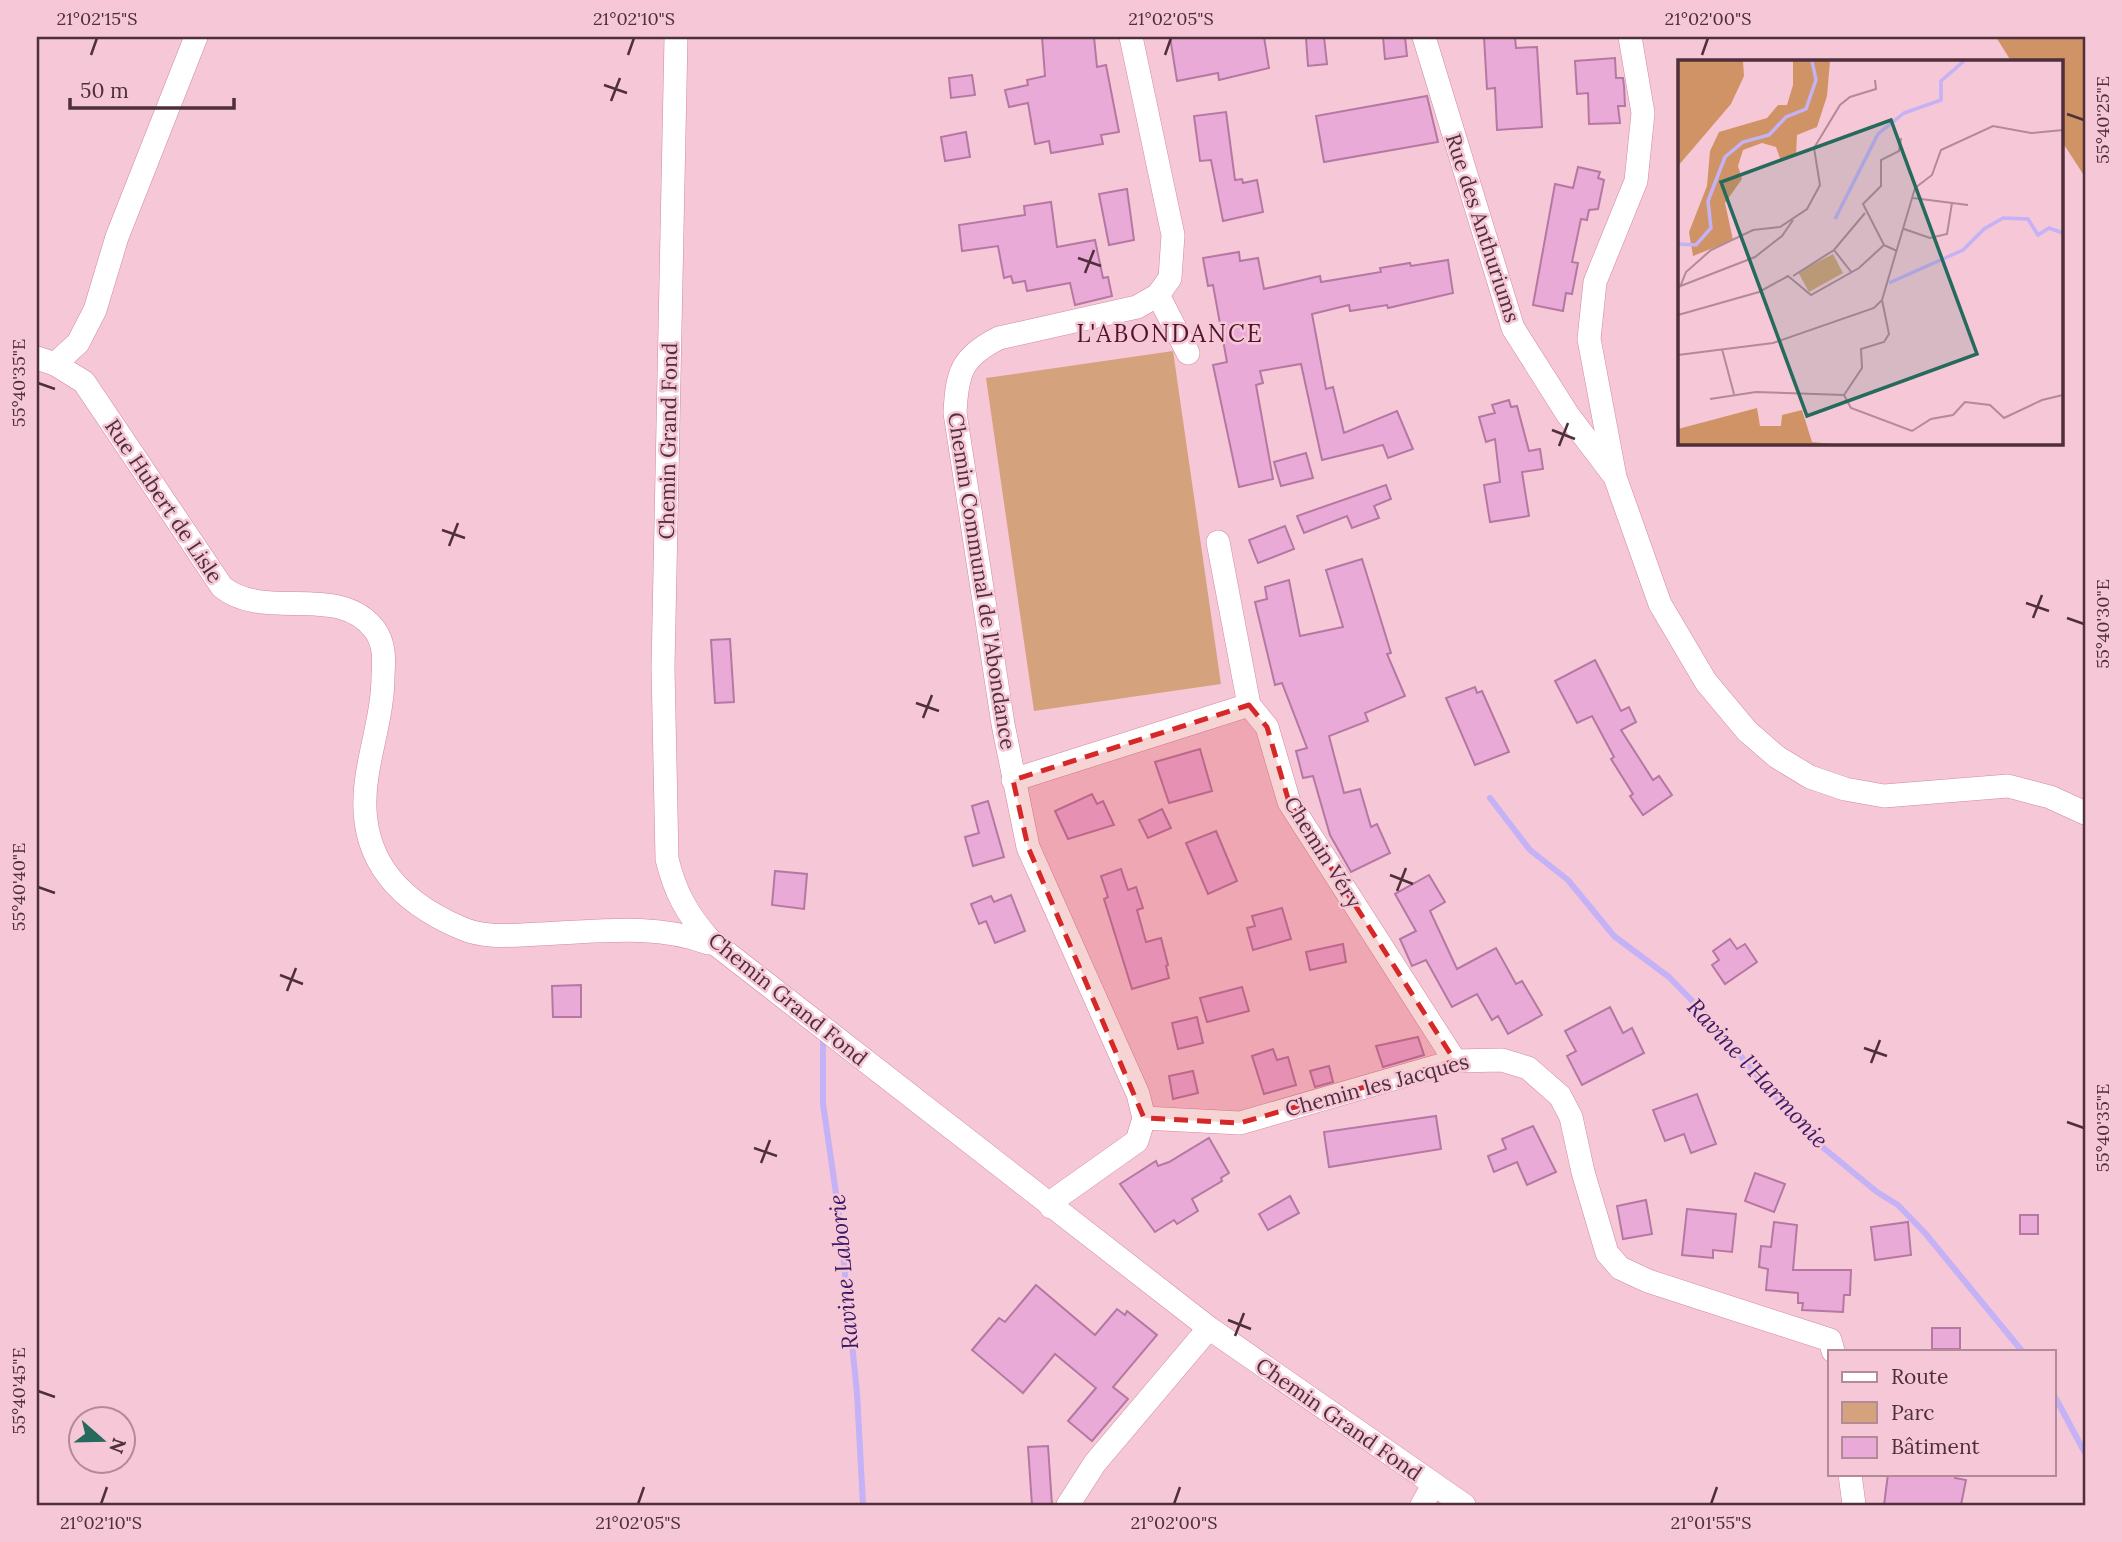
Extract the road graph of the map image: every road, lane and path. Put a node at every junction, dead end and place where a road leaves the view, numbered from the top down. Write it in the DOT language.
graph roads {
  1 [pos="195,37"];
  2 [pos="676,37"];
  3 [pos="1130,37"];
  4 [pos="1424,37"];
  5 [pos="1630,37"];
  6 [pos="1158,295"];
  7 [pos="1188,353"];
  8 [pos="46,361"];
  9 [pos="1615,477"];
  10 [pos="1218,542"];
  11 [pos="1250,705"];
  12 [pos="1013,780"];
  13 [pos="2085,813"];
  14 [pos="709,939"];
  15 [pos="1455,1061"];
  16 [pos="1144,1118"];
  17 [pos="1051,1207"];
  18 [pos="1209,1328"];
  19 [pos="1833,1350"];
  20 [pos="1850,1476"];
  21 [pos="1427,1495"];
  22 [pos="1068,1505"];
  23 [pos="1464,1505"];
  24 [pos="1854,1505"];
  1 -- 8 [label="street"];
  2 -- 14 [label="street, Chemin Grand Fond"];
  3 -- 6 [label="street"];
  4 -- 9 [label="street, Rue des Anthuriums"];
  5 -- 9 [label="street"];
  6 -- 7 [label="street"];
  6 -- 12 [label="street, Chemin Communal de l'Abondance"];
  8 -- 14 [label="street, Rue Hubert de Lisle"];
  9 -- 13 [label="street"];
  10 -- 11 [label="street, Chemin Véry"];
  11 -- 12 [label="street"];
  11 -- 15 [label="street, Chemin Véry"];
  12 -- 16 [label="street, Chemin Communal de l'Abondance"];
  14 -- 17 [label="street, Chemin Grand Fond"];
  15 -- 16 [label="street, Chemin les Jacques"];
  15 -- 19 [label="street, Chemin les Jacques"];
  16 -- 17 [label="street"];
  17 -- 18 [label="street, Chemin Grand Fond"];
  18 -- 21 [label="street, Chemin Grand Fond"];
  18 -- 22 [label="street"];
  20 -- 24 [label="street"];
  21 -- 23 [label="street, Chemin Grand Fond"];
}
